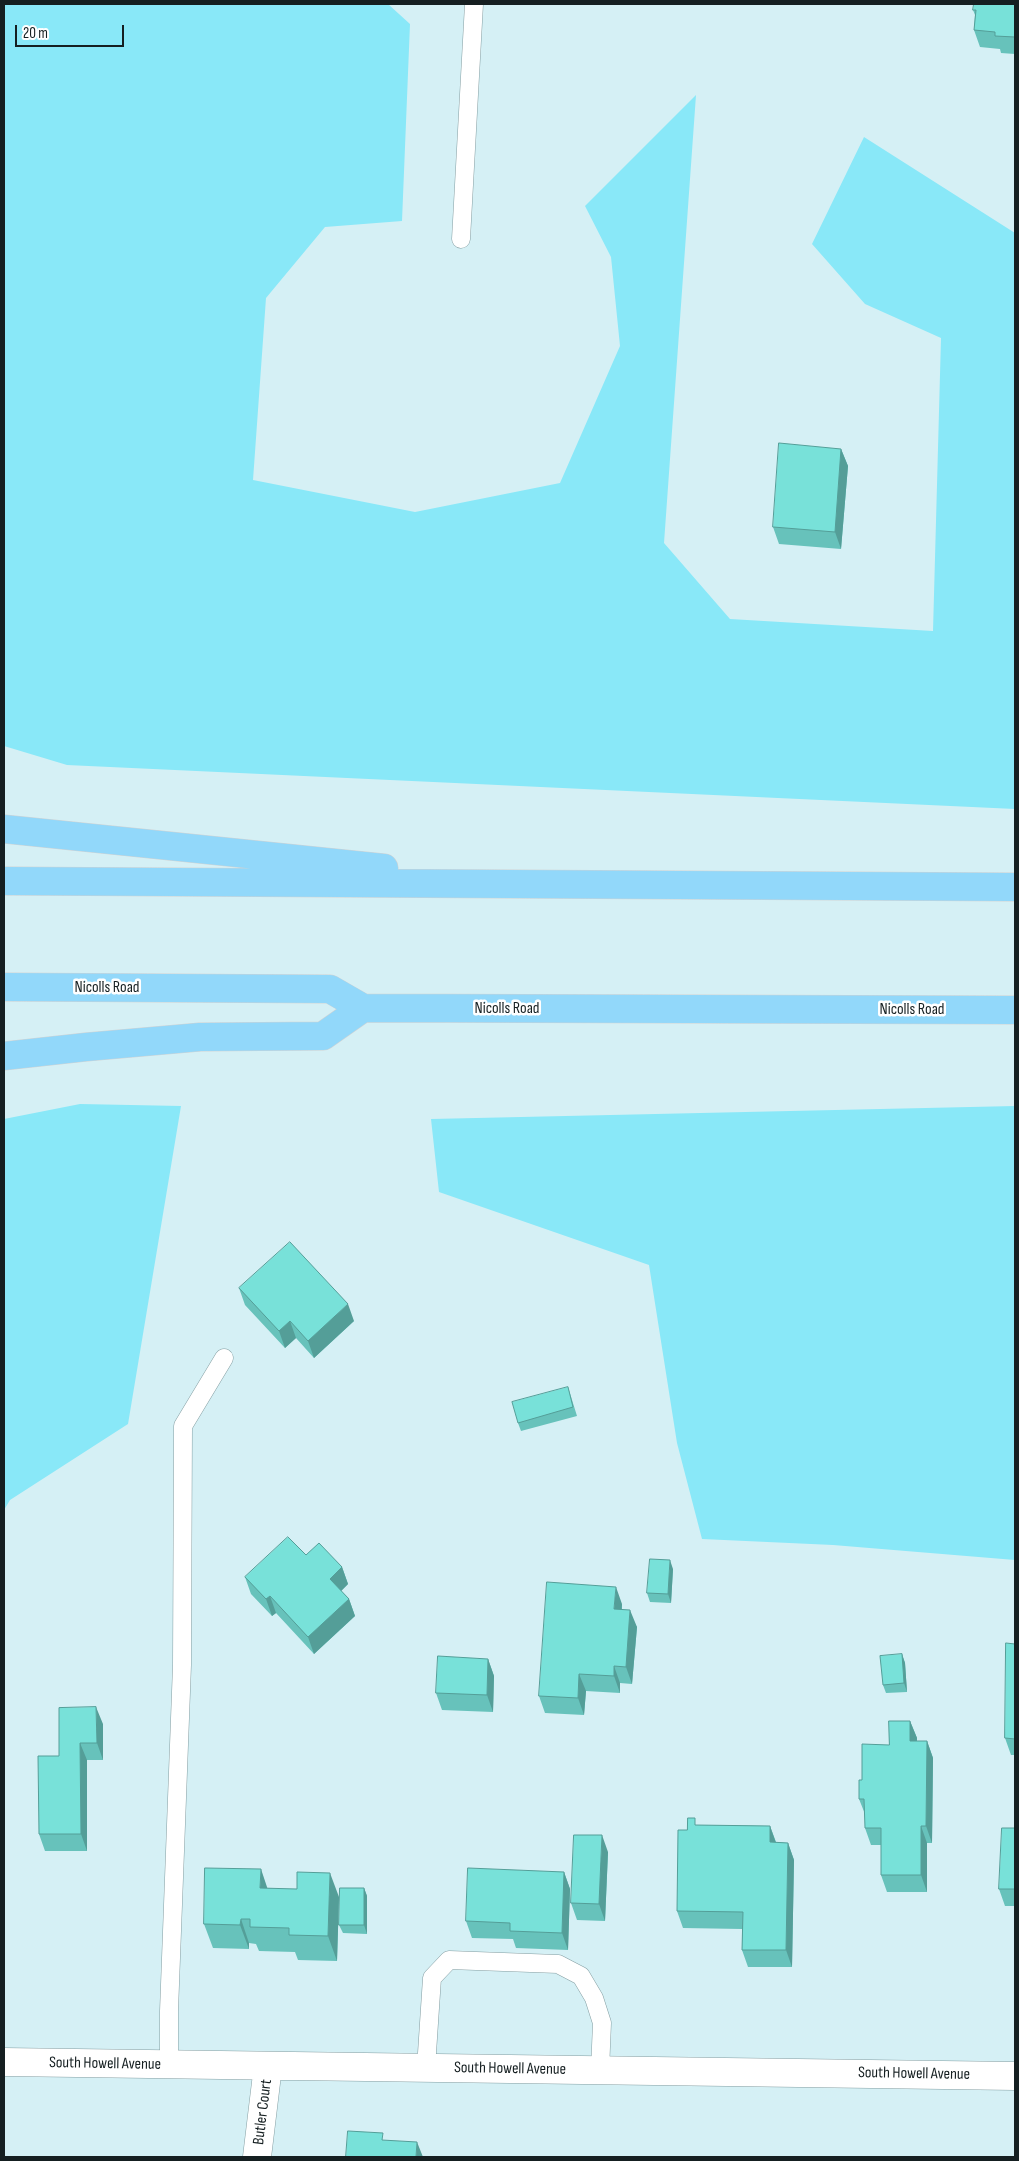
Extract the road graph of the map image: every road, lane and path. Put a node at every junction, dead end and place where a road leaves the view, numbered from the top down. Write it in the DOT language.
graph roads {
  1 [pos="474,4"];
  2 [pos="461,239"];
  3 [pos="4,829"];
  4 [pos="4,881"];
  5 [pos="525,884"];
  6 [pos="1015,887"];
  7 [pos="4,987"];
  8 [pos="363,1008"];
  9 [pos="1015,1010"];
  10 [pos="4,1056"];
  11 [pos="224,1358"];
  12 [pos="4,2062"];
  13 [pos="169,2064"];
  14 [pos="268,2066"];
  15 [pos="426,2068"];
  16 [pos="600,2070"];
  17 [pos="1015,2076"];
  18 [pos="257,2157"];
  1 -- 2 [label="lane"];
  3 -- 5 [label="highway"];
  4 -- 5 [label="highway"];
  5 -- 6 [label="highway"];
  7 -- 8 [label="highway, Nicolls Road"];
  8 -- 9 [label="highway, Nicolls Road"];
  8 -- 10 [label="highway"];
  11 -- 13 [label="lane"];
  12 -- 13 [label="street, South Howell Avenue"];
  13 -- 14 [label="street, South Howell Avenue"];
  14 -- 15 [label="street, South Howell Avenue"];
  14 -- 18 [label="street, Butler Court"];
  15 -- 16 [label="street, South Howell Avenue"];
  15 -- 16 [label="lane"];
  16 -- 17 [label="street, South Howell Avenue"];
}
